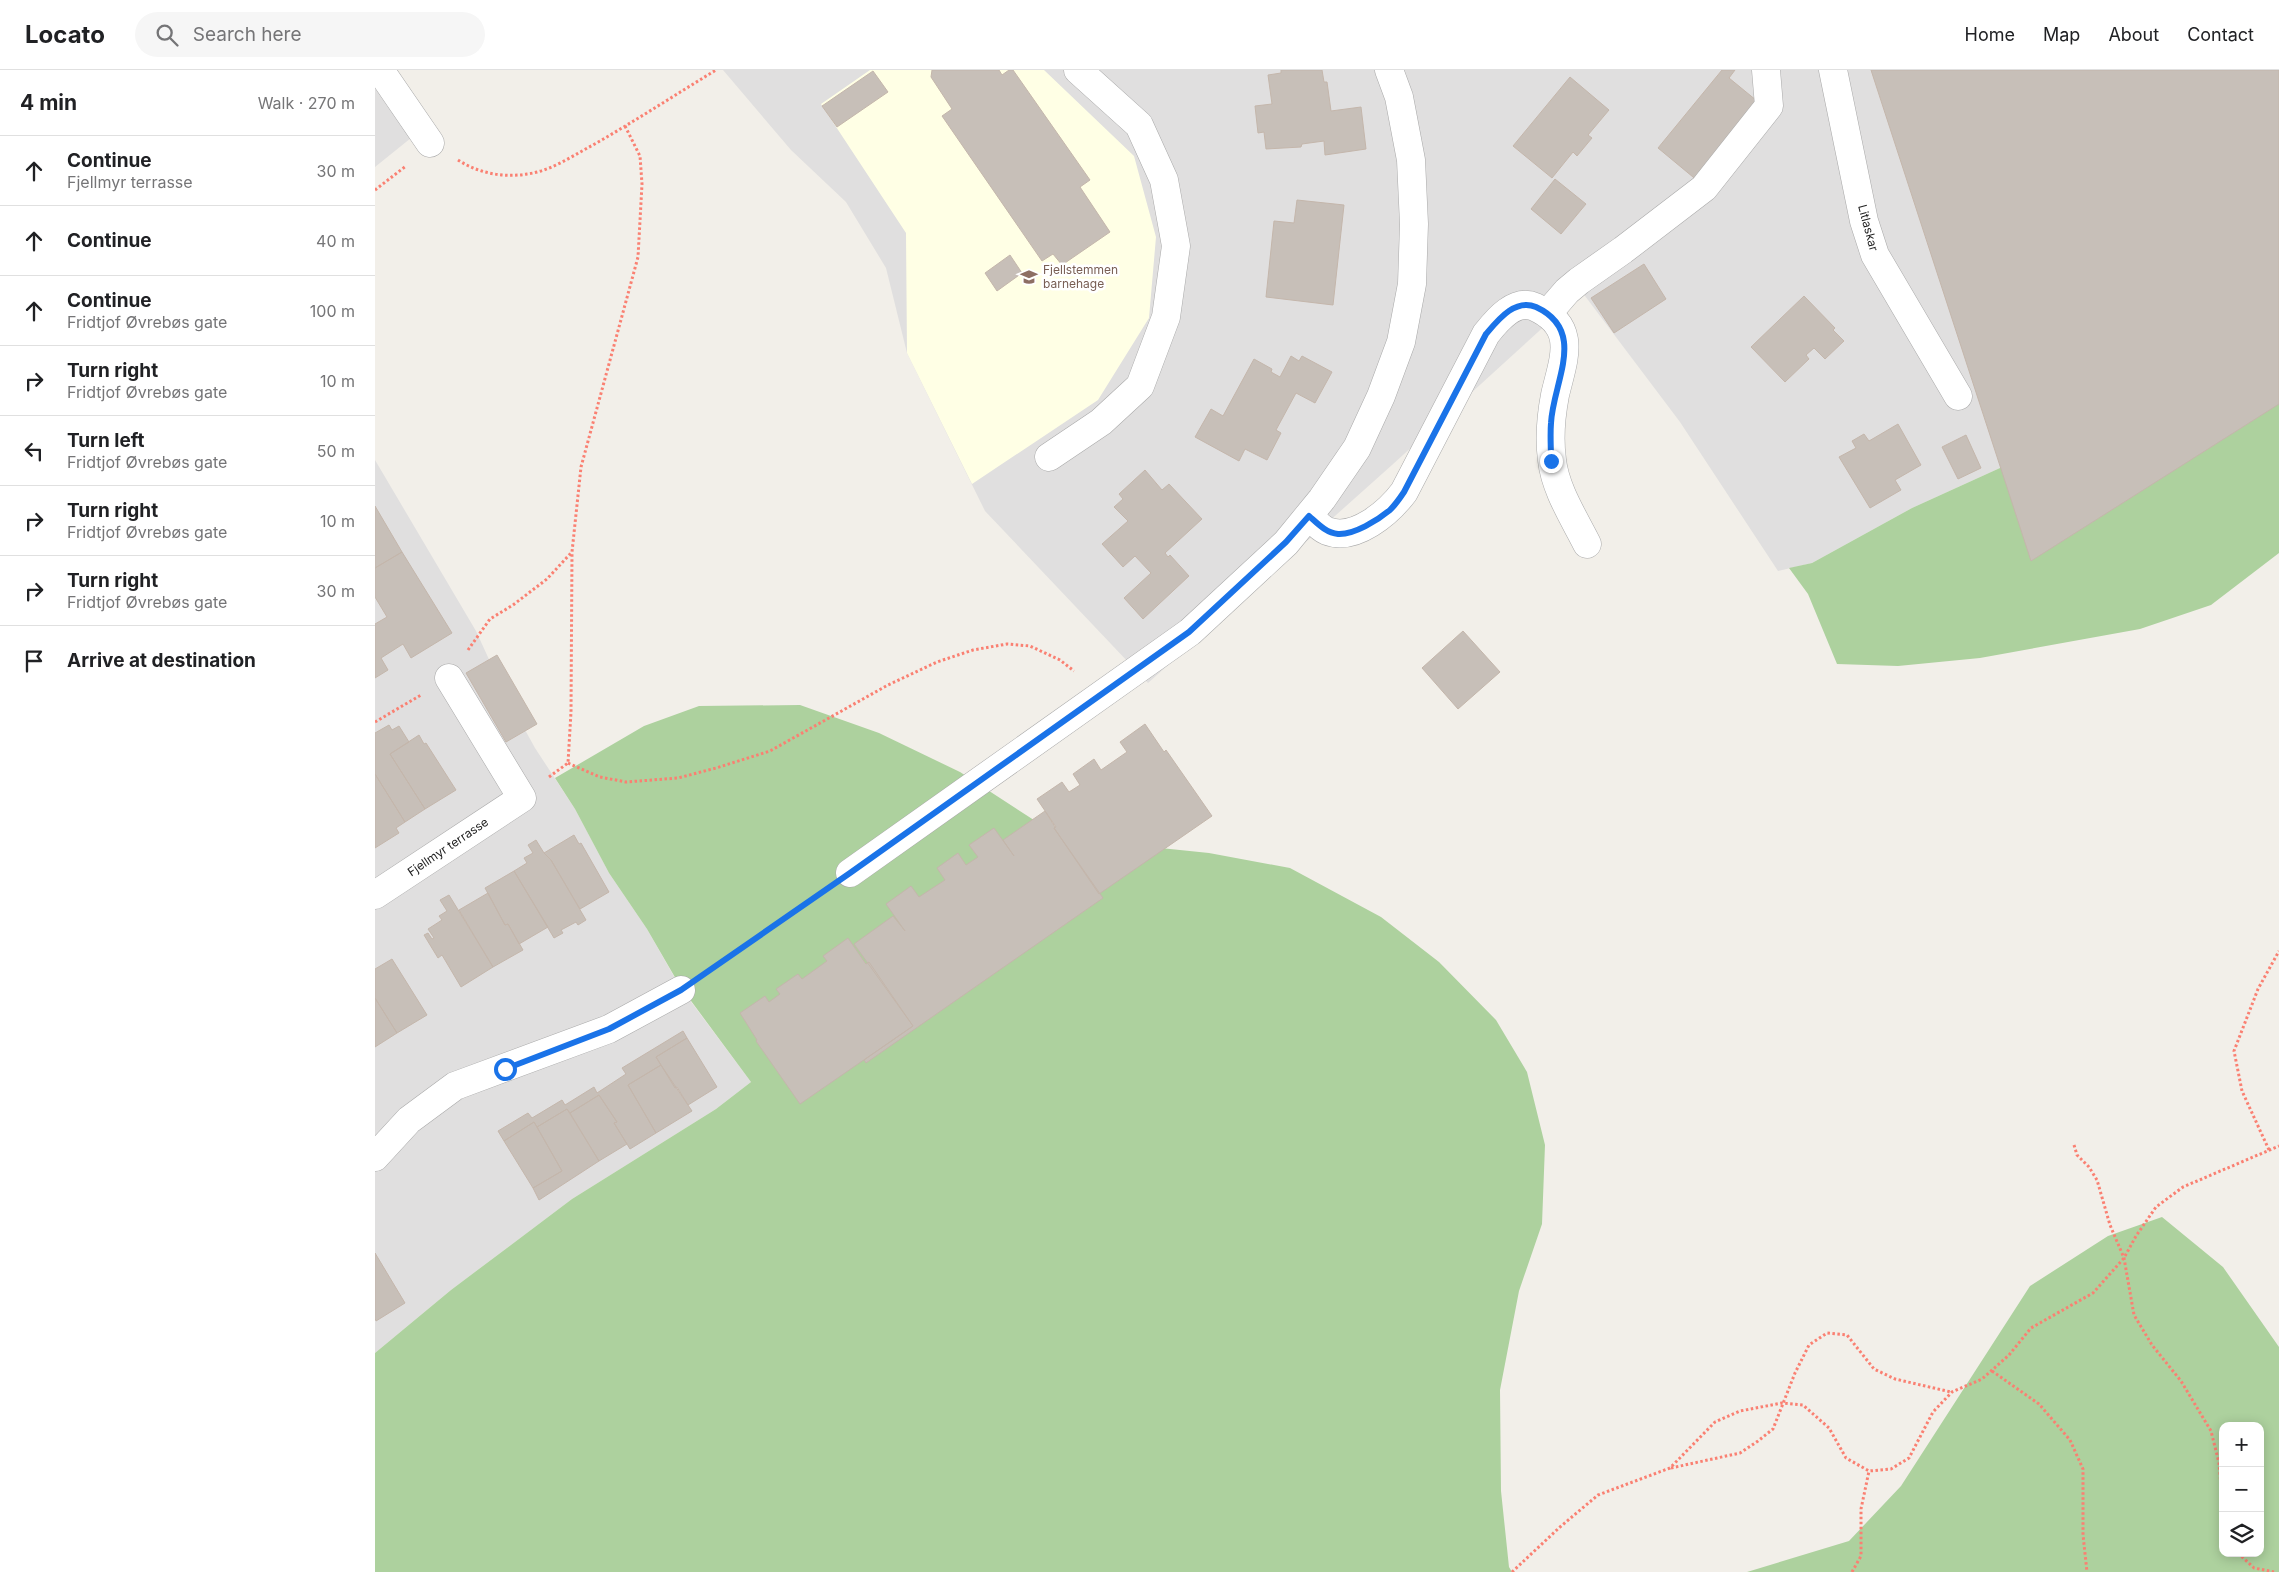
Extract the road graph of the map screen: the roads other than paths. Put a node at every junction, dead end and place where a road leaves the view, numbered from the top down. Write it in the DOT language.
graph roads {
  1 [pos="380,70"];
  2 [pos="1078,70"];
  3 [pos="1389,70"];
  4 [pos="1766,70"];
  5 [pos="1833,70"];
  6 [pos="430,143"];
  7 [pos="1549,313"];
  8 [pos="1958,396"];
  9 [pos="1049,457"];
  10 [pos="1309,516"];
  11 [pos="1587,544"];
  12 [pos="449,678"];
  13 [pos="850,873"];
  14 [pos="375,896"];
  15 [pos="681,990"];
  16 [pos="375,1157"];
  1 -- 6 [label="street"];
  2 -- 9 [label="street"];
  3 -- 10 [label="street"];
  4 -- 7 [label="street"];
  5 -- 8 [label="street, Litlaskar"];
  7 -- 10 [label="street"];
  7 -- 11 [label="street"];
  10 -- 13 [label="street"];
  12 -- 14 [label="street, Fjellmyr terrasse"];
  15 -- 16 [label="street"];
}
